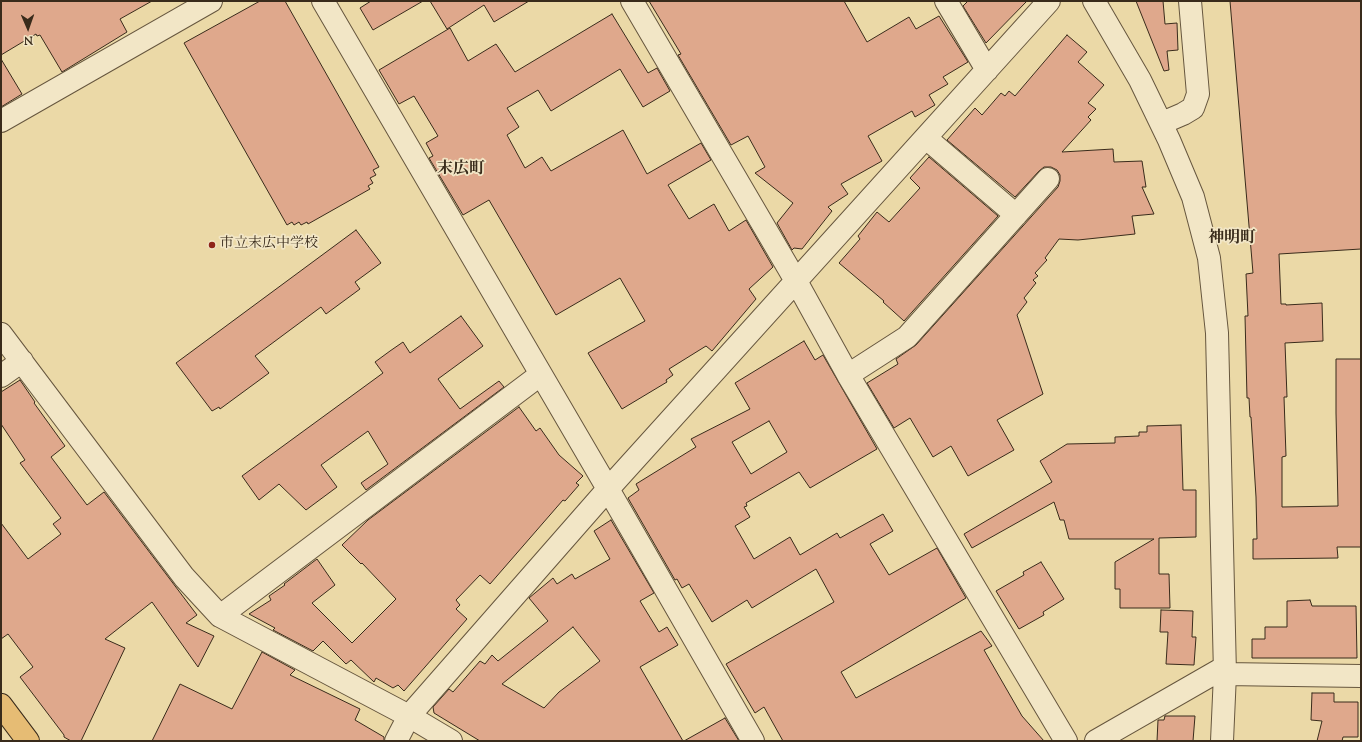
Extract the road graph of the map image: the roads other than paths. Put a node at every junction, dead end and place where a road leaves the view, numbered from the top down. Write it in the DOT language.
graph roads {
  1 [pos="211,1"];
  2 [pos="323,1"];
  3 [pos="632,1"];
  4 [pos="946,1"];
  5 [pos="1049,1"];
  6 [pos="1094,1"];
  7 [pos="1190,1"];
  8 [pos="987,70"];
  9 [pos="1,121"];
  10 [pos="1162,123"];
  11 [pos="926,138"];
  12 [pos="1048,179"];
  13 [pos="1016,215"];
  14 [pos="796,281"];
  15 [pos="1,334"];
  16 [pos="22,361"];
  17 [pos="540,375"];
  18 [pos="848,375"];
  19 [pos="1,376"];
  20 [pos="608,489"];
  21 [pos="220,616"];
  22 [pos="1225,671"];
  23 [pos="1361,676"];
  24 [pos="1,705"];
  25 [pos="409,716"];
  26 [pos="28,741"];
  27 [pos="396,741"];
  28 [pos="451,741"];
  29 [pos="753,741"];
  30 [pos="1066,741"];
  31 [pos="1096,741"];
  32 [pos="1222,741"];
  1 -- 9 [label="street"];
  2 -- 17 [label="street"];
  3 -- 14 [label="street"];
  4 -- 8 [label="street"];
  5 -- 8 [label="street"];
  6 -- 10 [label="street"];
  7 -- 10 [label="street"];
  8 -- 11 [label="street"];
  10 -- 22 [label="street"];
  11 -- 13 [label="street"];
  11 -- 14 [label="street"];
  12 -- 13 [label="street"];
  13 -- 18 [label="street"];
  14 -- 18 [label="street"];
  14 -- 20 [label="street"];
  15 -- 16 [label="street"];
  16 -- 19 [label="street"];
  16 -- 21 [label="street"];
  17 -- 20 [label="street"];
  17 -- 21 [label="street"];
  18 -- 30 [label="street"];
  20 -- 25 [label="street"];
  20 -- 29 [label="street"];
  21 -- 25 [label="street"];
  22 -- 23 [label="street"];
  22 -- 31 [label="street"];
  22 -- 32 [label="street"];
  24 -- 26 [label="main road"];
  25 -- 27 [label="street"];
  25 -- 28 [label="street"];
}
